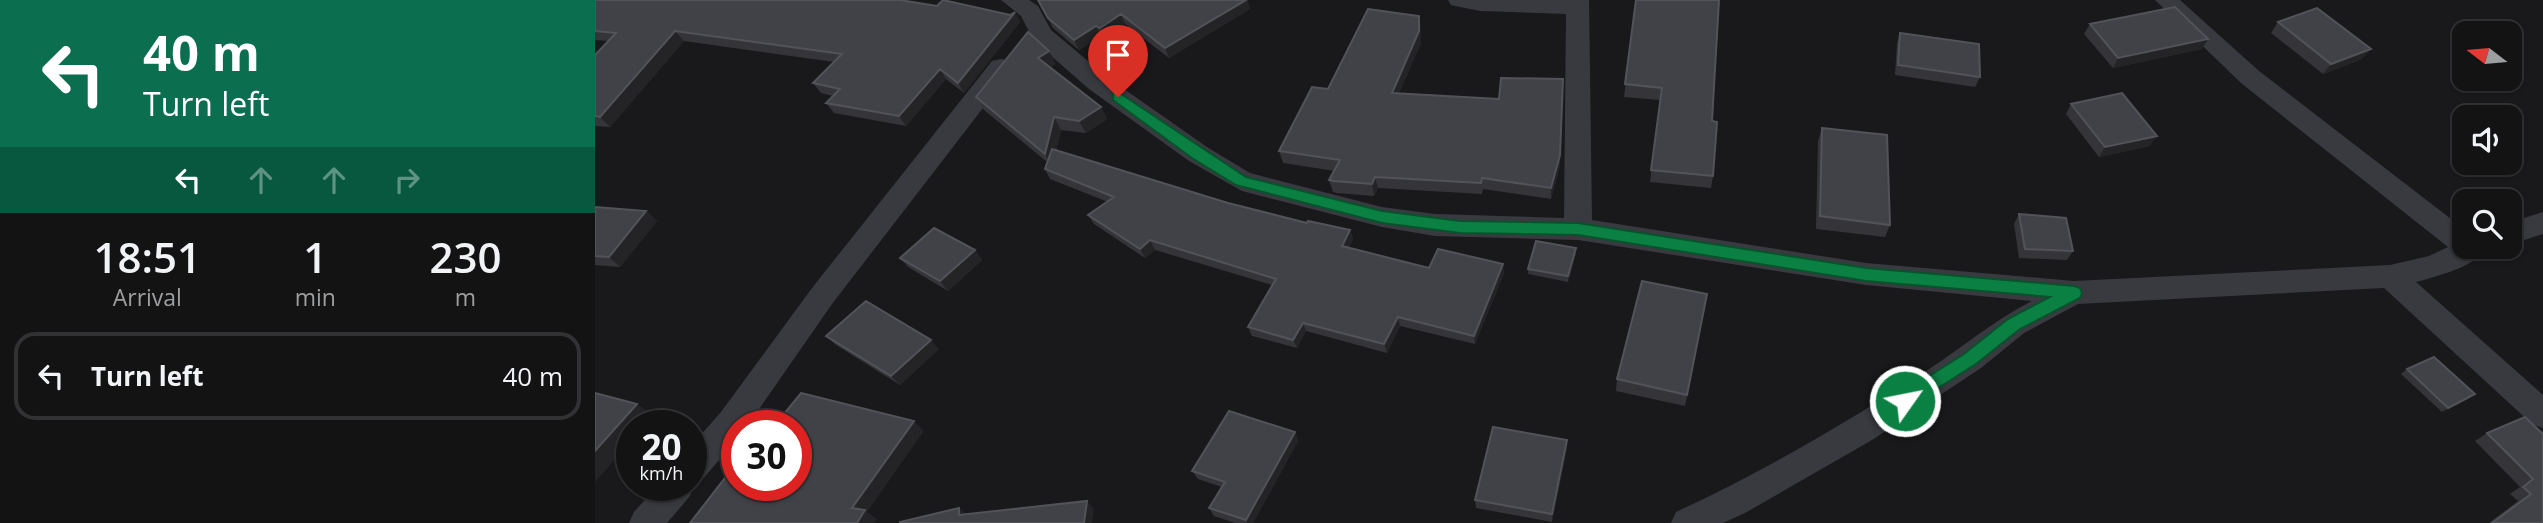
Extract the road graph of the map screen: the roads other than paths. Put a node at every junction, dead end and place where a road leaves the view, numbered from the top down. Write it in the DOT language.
graph roads {
  1 [pos="1012,0"];
  2 [pos="1459,0"];
  3 [pos="2166,0"];
  4 [pos="1579,3"];
  5 [pos="1036,22"];
  6 [pos="2543,223"];
  7 [pos="1578,229"];
  8 [pos="2522,230"];
  9 [pos="2452,234"];
  10 [pos="2452,256"];
  11 [pos="2390,275"];
  12 [pos="2074,293"];
  13 [pos="2543,414"];
  14 [pos="707,451"];
  15 [pos="665,501"];
  16 [pos="646,523"];
  17 [pos="1688,523"];
  1 -- 5 [label="street"];
  2 -- 4 [label="street"];
  3 -- 9 [label="street"];
  4 -- 7 [label="street"];
  5 -- 7 [label="street"];
  5 -- 14 [label="street"];
  6 -- 8 [label="street"];
  7 -- 12 [label="street"];
  10 -- 11 [label="street"];
  11 -- 12 [label="street"];
  11 -- 13 [label="street"];
  12 -- 17 [label="street"];
  15 -- 16 [label="street"];
}
